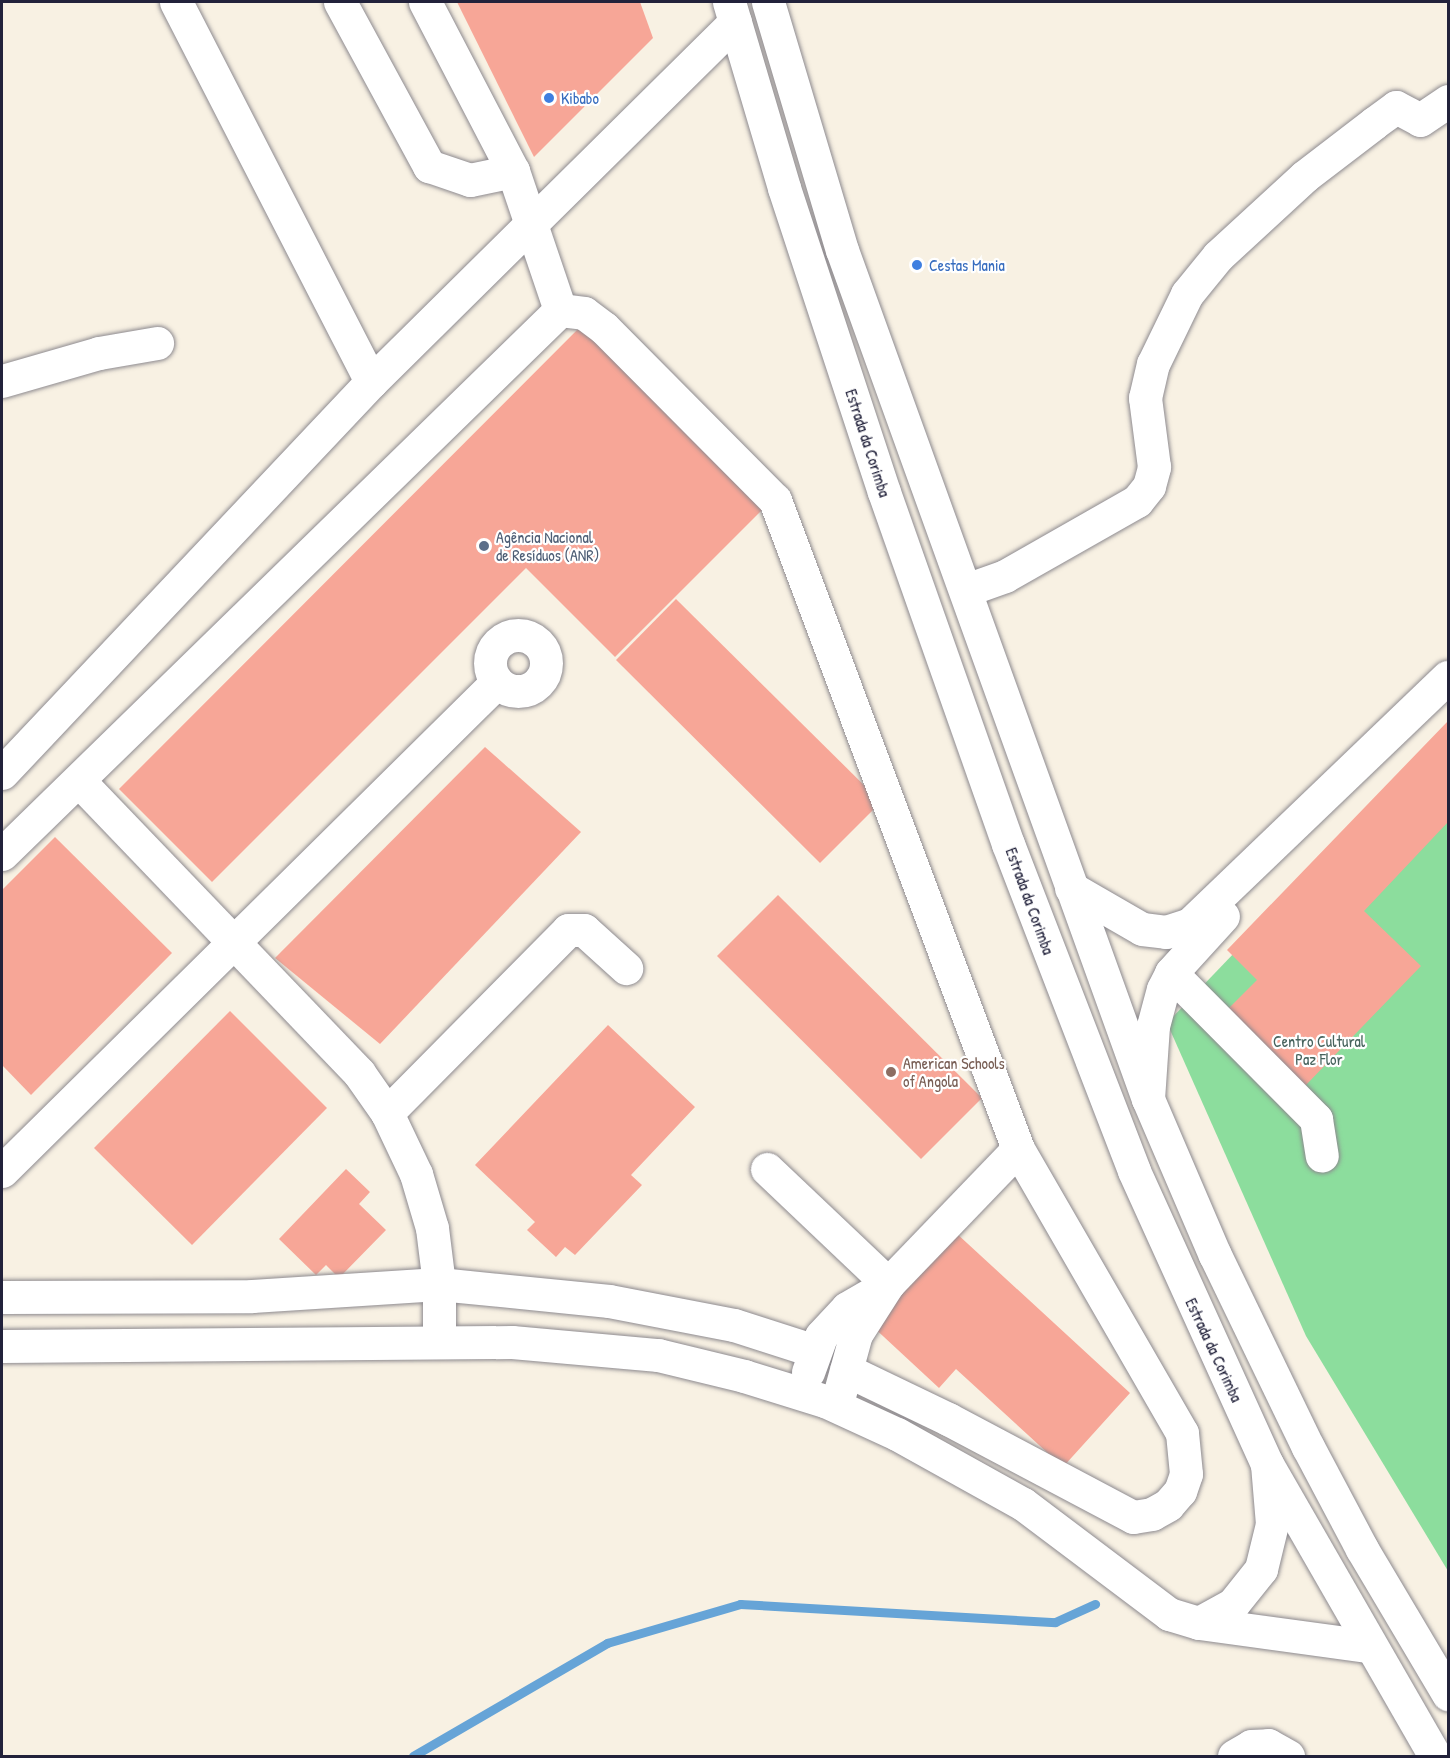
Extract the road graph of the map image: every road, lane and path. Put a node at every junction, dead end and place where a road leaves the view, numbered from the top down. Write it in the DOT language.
graph roads {
  1 [pos="176,2"];
  2 [pos="340,2"];
  3 [pos="425,2"];
  4 [pos="768,2"];
  5 [pos="793,2"];
  6 [pos="732,12"];
  7 [pos="790,73"];
  8 [pos="1449,100"];
  9 [pos="513,171"];
  10 [pos="530,223"];
  11 [pos="560,310"];
  12 [pos="157,343"];
  13 [pos="2,381"];
  14 [pos="371,381"];
  15 [pos="966,590"];
  16 [pos="496,683"];
  17 [pos="1444,690"];
  18 [pos="2,773"];
  19 [pos="80,782"];
  20 [pos="2,854"];
  21 [pos="1245,874"];
  22 [pos="1071,888"];
  23 [pos="231,942"];
  24 [pos="626,968"];
  25 [pos="1170,973"];
  26 [pos="1148,1099"];
  27 [pos="387,1113"];
  28 [pos="1018,1149"];
  29 [pos="1323,1156"];
  30 [pos="767,1169"];
  31 [pos="2,1171"];
  32 [pos="439,1284"];
  33 [pos="888,1284"];
  34 [pos="2,1297"];
  35 [pos="439,1342"];
  36 [pos="2,1346"];
  37 [pos="815,1351"];
  38 [pos="846,1370"];
  39 [pos="802,1394"];
  40 [pos="835,1406"];
  41 [pos="1267,1464"];
  42 [pos="1199,1623"];
  43 [pos="1368,1646"];
  44 [pos="1449,1694"];
  45 [pos="1432,1755"];
  46 [pos="1234,1756"];
  47 [pos="1288,1756"];
  1 -- 14 [label="street"];
  2 -- 9 [label="street"];
  3 -- 9 [label="street"];
  4 -- 7 [label="street"];
  5 -- 7 [label="street"];
  6 -- 10 [label="street"];
  6 -- 41 [label="street, Estrada da Corimba"];
  7 -- 15 [label="street"];
  8 -- 15 [label="street"];
  9 -- 10 [label="street"];
  10 -- 11 [label="street"];
  10 -- 14 [label="street"];
  11 -- 19 [label="street"];
  11 -- 28 [label="street"];
  12 -- 13 [label="street"];
  14 -- 18 [label="street"];
  15 -- 22 [label="street"];
  16 -- 23 [label="street"];
  17 -- 21 [label="street"];
  19 -- 20 [label="street"];
  19 -- 23 [label="street"];
  21 -- 22 [label="street"];
  21 -- 25 [label="street"];
  22 -- 26 [label="street"];
  23 -- 27 [label="street"];
  23 -- 31 [label="street"];
  24 -- 27 [label="street"];
  25 -- 26 [label="street"];
  25 -- 29 [label="street"];
  26 -- 44 [label="street"];
  27 -- 32 [label="street"];
  28 -- 33 [label="street"];
  28 -- 38 [label="street"];
  30 -- 33 [label="street"];
  32 -- 34 [label="street"];
  32 -- 35 [label="street"];
  32 -- 37 [label="street"];
  33 -- 37 [label="street"];
  33 -- 38 [label="street"];
  35 -- 36 [label="street"];
  35 -- 39 [label="street"];
  37 -- 39 [label="street"];
  38 -- 40 [label="street"];
  39 -- 40 [label="street"];
  40 -- 42 [label="street"];
  41 -- 42 [label="street"];
  41 -- 43 [label="street, Estrada da Corimba"];
  42 -- 43 [label="street"];
  43 -- 45 [label="street, Estrada da Corimba"];
  46 -- 47 [label="street"];
}
